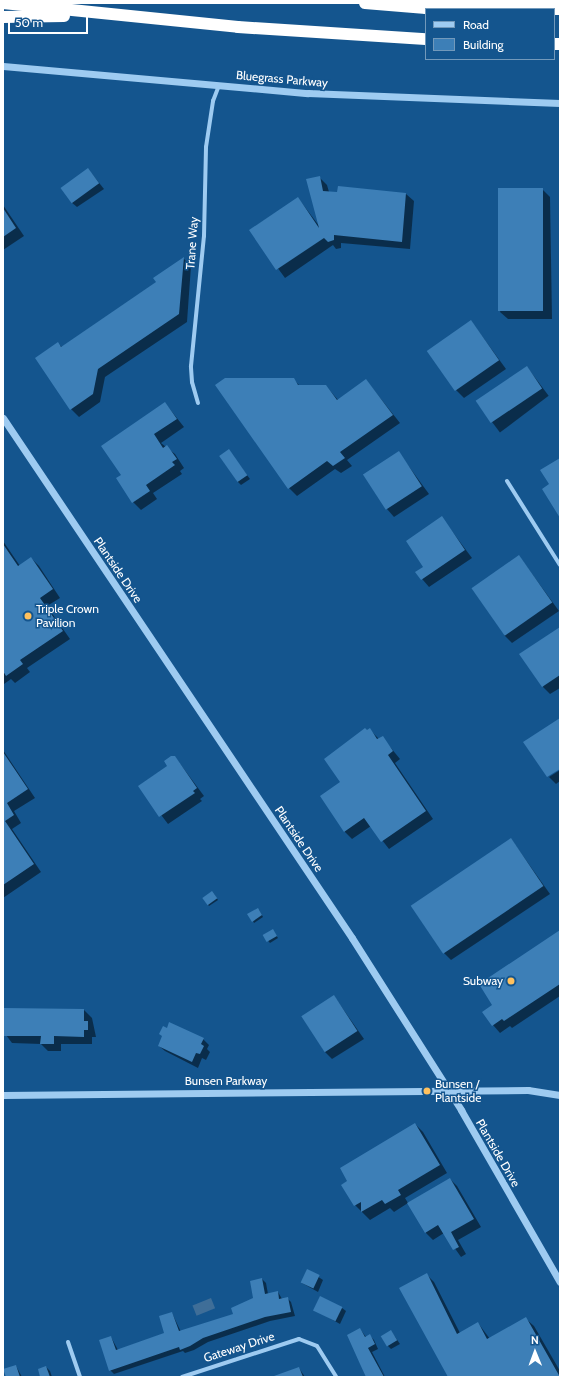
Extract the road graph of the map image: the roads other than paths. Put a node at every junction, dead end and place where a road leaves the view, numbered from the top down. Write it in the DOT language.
graph roads {
  1 [pos="3,3"];
  2 [pos="365,3"];
  3 [pos="426,8"];
  4 [pos="119,15"];
  5 [pos="3,17"];
  6 [pos="425,40"];
  7 [pos="3,66"];
  8 [pos="219,85"];
  9 [pos="560,103"];
  10 [pos="198,403"];
  11 [pos="3,418"];
  12 [pos="507,481"];
  13 [pos="560,565"];
  14 [pos="448,1091"];
  15 [pos="3,1095"];
  16 [pos="560,1095"];
  17 [pos="560,1282"];
  18 [pos="68,1342"];
  19 [pos="80,1377"];
  20 [pos="182,1377"];
  21 [pos="336,1377"];
  1 -- 4 [label="highway"];
  2 -- 3 [label="highway"];
  4 -- 5 [label="highway"];
  4 -- 6 [label="highway"];
  7 -- 8 [label="street, Bluegrass Parkway"];
  8 -- 9 [label="street, Bluegrass Parkway"];
  8 -- 10 [label="street, Trane Way"];
  11 -- 14 [label="street, Plantside Drive"];
  12 -- 13 [label="street"];
  14 -- 15 [label="street, Bunsen Parkway"];
  14 -- 16 [label="street, Bunsen Parkway"];
  14 -- 17 [label="street, Plantside Drive"];
  18 -- 19 [label="street"];
  20 -- 21 [label="street, Gateway Drive"];
}
